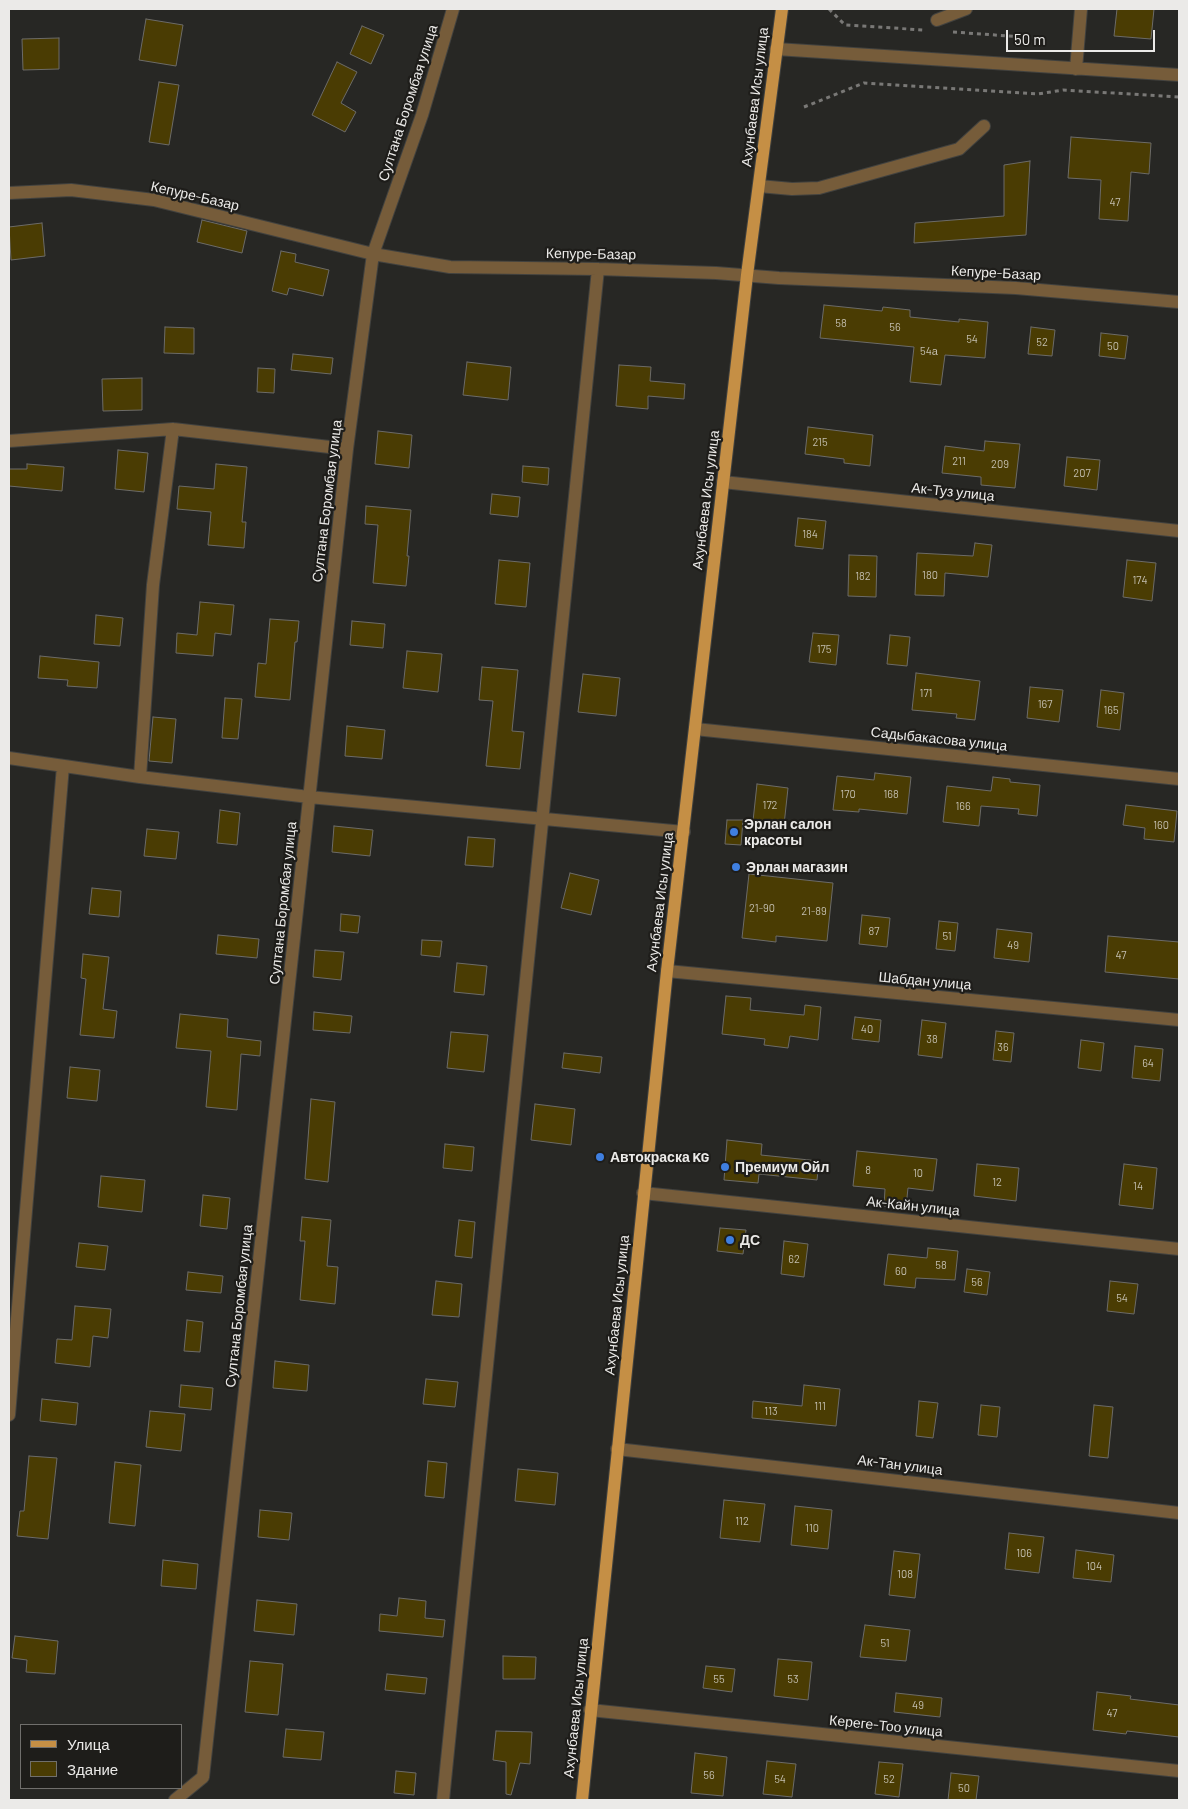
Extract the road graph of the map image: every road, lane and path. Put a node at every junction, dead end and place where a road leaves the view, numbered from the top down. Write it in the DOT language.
graph roads {
  1 [pos="453,9"];
  2 [pos="782,9"];
  3 [pos="966,9"];
  4 [pos="1081,9"];
  5 [pos="937,20"];
  6 [pos="776,49"];
  7 [pos="1076,69"];
  8 [pos="1179,75"];
  9 [pos="1179,97"];
  10 [pos="804,107"];
  11 [pos="984,126"];
  12 [pos="759,186"];
  13 [pos="9,193"];
  14 [pos="373,254"];
  15 [pos="598,269"];
  16 [pos="747,275"];
  17 [pos="1179,302"];
  18 [pos="173,430"];
  19 [pos="9,441"];
  20 [pos="347,449"];
  21 [pos="724,482"];
  22 [pos="1179,531"];
  23 [pos="695,729"];
  24 [pos="9,758"];
  25 [pos="63,766"];
  26 [pos="140,777"];
  27 [pos="1179,779"];
  28 [pos="309,797"];
  29 [pos="542,819"];
  30 [pos="684,832"];
  31 [pos="667,971"];
  32 [pos="1179,1020"];
  33 [pos="643,1193"];
  34 [pos="1179,1249"];
  35 [pos="9,1415"];
  36 [pos="617,1449"];
  37 [pos="1179,1512"];
  38 [pos="590,1710"];
  39 [pos="1179,1771"];
  40 [pos="175,1800"];
  41 [pos="443,1800"];
  42 [pos="582,1800"];
  1 -- 14 [label="street, Султана Боромбая улица"];
  2 -- 6 [label="main road, Ахунбаева Исы улица"];
  3 -- 5 [label="street"];
  4 -- 7 [label="street"];
  6 -- 7 [label="street"];
  6 -- 12 [label="main road, Ахунбаева Исы улица"];
  7 -- 8 [label="street"];
  9 -- 10 [label="path"];
  11 -- 12 [label="street"];
  12 -- 16 [label="main road, Ахунбаева Исы улица"];
  13 -- 14 [label="street, Кепуре-Базар"];
  14 -- 15 [label="street, Кепуре-Базар"];
  14 -- 20 [label="street, Султана Боромбая улица"];
  15 -- 16 [label="street, Кепуре-Базар"];
  15 -- 29 [label="street"];
  16 -- 17 [label="street, Кепуре-Базар"];
  16 -- 21 [label="main road, Ахунбаева Исы улица"];
  18 -- 19 [label="street"];
  18 -- 20 [label="street"];
  18 -- 26 [label="street"];
  20 -- 28 [label="street, Султана Боромбая улица"];
  21 -- 22 [label="street, Ак-Туз улица"];
  21 -- 23 [label="main road, Ахунбаева Исы улица"];
  23 -- 27 [label="street, Садыбакасова улица"];
  23 -- 30 [label="main road, Ахунбаева Исы улица"];
  24 -- 25 [label="street"];
  25 -- 26 [label="street"];
  25 -- 35 [label="street"];
  26 -- 28 [label="street"];
  28 -- 29 [label="street"];
  28 -- 40 [label="street, Султана Боромбая улица"];
  29 -- 30 [label="street"];
  29 -- 41 [label="street"];
  30 -- 31 [label="main road, Ахунбаева Исы улица"];
  31 -- 32 [label="street, Шабдан улица"];
  31 -- 33 [label="main road, Ахунбаева Исы улица"];
  33 -- 34 [label="street, Ак-Кайн улица"];
  33 -- 36 [label="main road, Ахунбаева Исы улица"];
  36 -- 37 [label="street, Ак-Тан улица"];
  36 -- 38 [label="main road, Ахунбаева Исы улица"];
  38 -- 39 [label="street, Кереге-Тоо улица"];
  38 -- 42 [label="main road, Ахунбаева Исы улица"];
}
